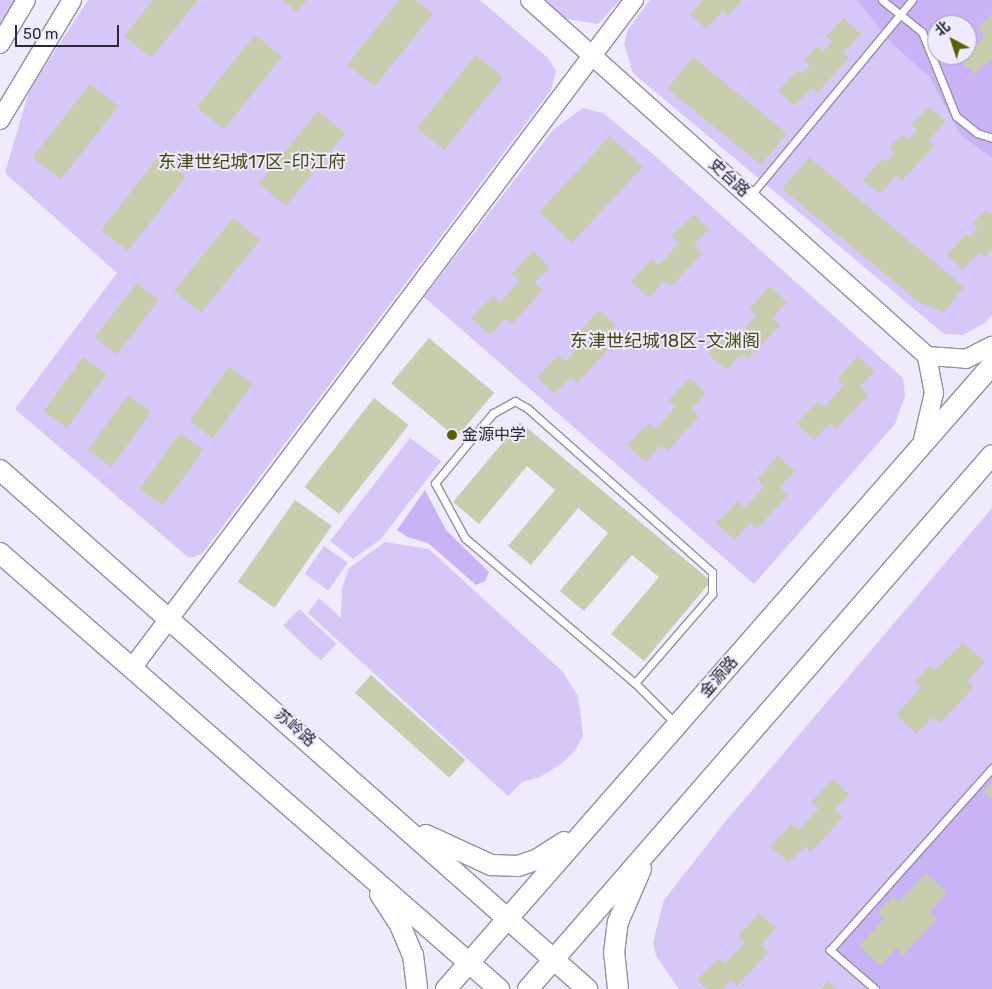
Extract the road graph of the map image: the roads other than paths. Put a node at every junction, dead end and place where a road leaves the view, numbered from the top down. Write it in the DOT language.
graph roads {
  1 [pos="26,0"];
  2 [pos="72,0"];
  3 [pos="530,0"];
  4 [pos="634,0"];
  5 [pos="882,0"];
  6 [pos="912,0"];
  7 [pos="900,14"];
  8 [pos="0,44"];
  9 [pos="592,55"];
  10 [pos="0,120"];
  11 [pos="992,138"];
  12 [pos="750,197"];
  13 [pos="992,346"];
  14 [pos="927,356"];
  15 [pos="992,365"];
  16 [pos="922,444"];
  17 [pos="992,455"];
  18 [pos="0,470"];
  19 [pos="985,470"];
  20 [pos="0,553"];
  21 [pos="171,620"];
  22 [pos="132,668"];
  23 [pos="635,683"];
  24 [pos="676,725"];
  25 [pos="992,768"];
  26 [pos="593,820"];
  27 [pos="405,826"];
  28 [pos="649,850"];
  29 [pos="365,872"];
  30 [pos="508,916"];
  31 [pos="554,960"];
  32 [pos="469,963"];
  33 [pos="417,989"];
  34 [pos="446,989"];
  35 [pos="500,989"];
  36 [pos="528,989"];
  37 [pos="587,989"];
  38 [pos="618,989"];
  39 [pos="875,989"];
  1 -- 8 [label="street"];
  2 -- 10 [label="street"];
  3 -- 9 [label="street, 史台路"];
  4 -- 9 [label="street"];
  5 -- 7 [label="lane"];
  6 -- 7 [label="lane"];
  7 -- 11 [label="lane"];
  7 -- 12 [label="lane"];
  9 -- 12 [label="street, 史台路"];
  9 -- 21 [label="street"];
  12 -- 14 [label="street, 史台路"];
  13 -- 14 [label="street"];
  14 -- 16 [label="street"];
  15 -- 16 [label="main road, 金源路"];
  16 -- 24 [label="main road, 金源路"];
  17 -- 19 [label="main road"];
  18 -- 21 [label="main road, 苏岭路"];
  19 -- 28 [label="main road"];
  20 -- 22 [label="main road"];
  21 -- 22 [label="street"];
  21 -- 27 [label="main road, 苏岭路"];
  22 -- 29 [label="main road"];
  23 -- 23 [label="lane"];
  23 -- 24 [label="lane"];
  24 -- 26 [label="main road, 金源路"];
  25 -- 39 [label="lane"];
  26 -- 27 [label="main road"];
  26 -- 30 [label="main road, 金源路"];
  27 -- 30 [label="main road, 苏岭路"];
  28 -- 31 [label="main road"];
  28 -- 38 [label="main road"];
  29 -- 32 [label="main road"];
  29 -- 33 [label="main road"];
  30 -- 31 [label="main road, 苏岭路"];
  30 -- 32 [label="main road, 金源路"];
  31 -- 36 [label="main road"];
  31 -- 37 [label="main road, 苏岭路"];
  32 -- 34 [label="main road, 金源路"];
  32 -- 35 [label="main road"];
}
